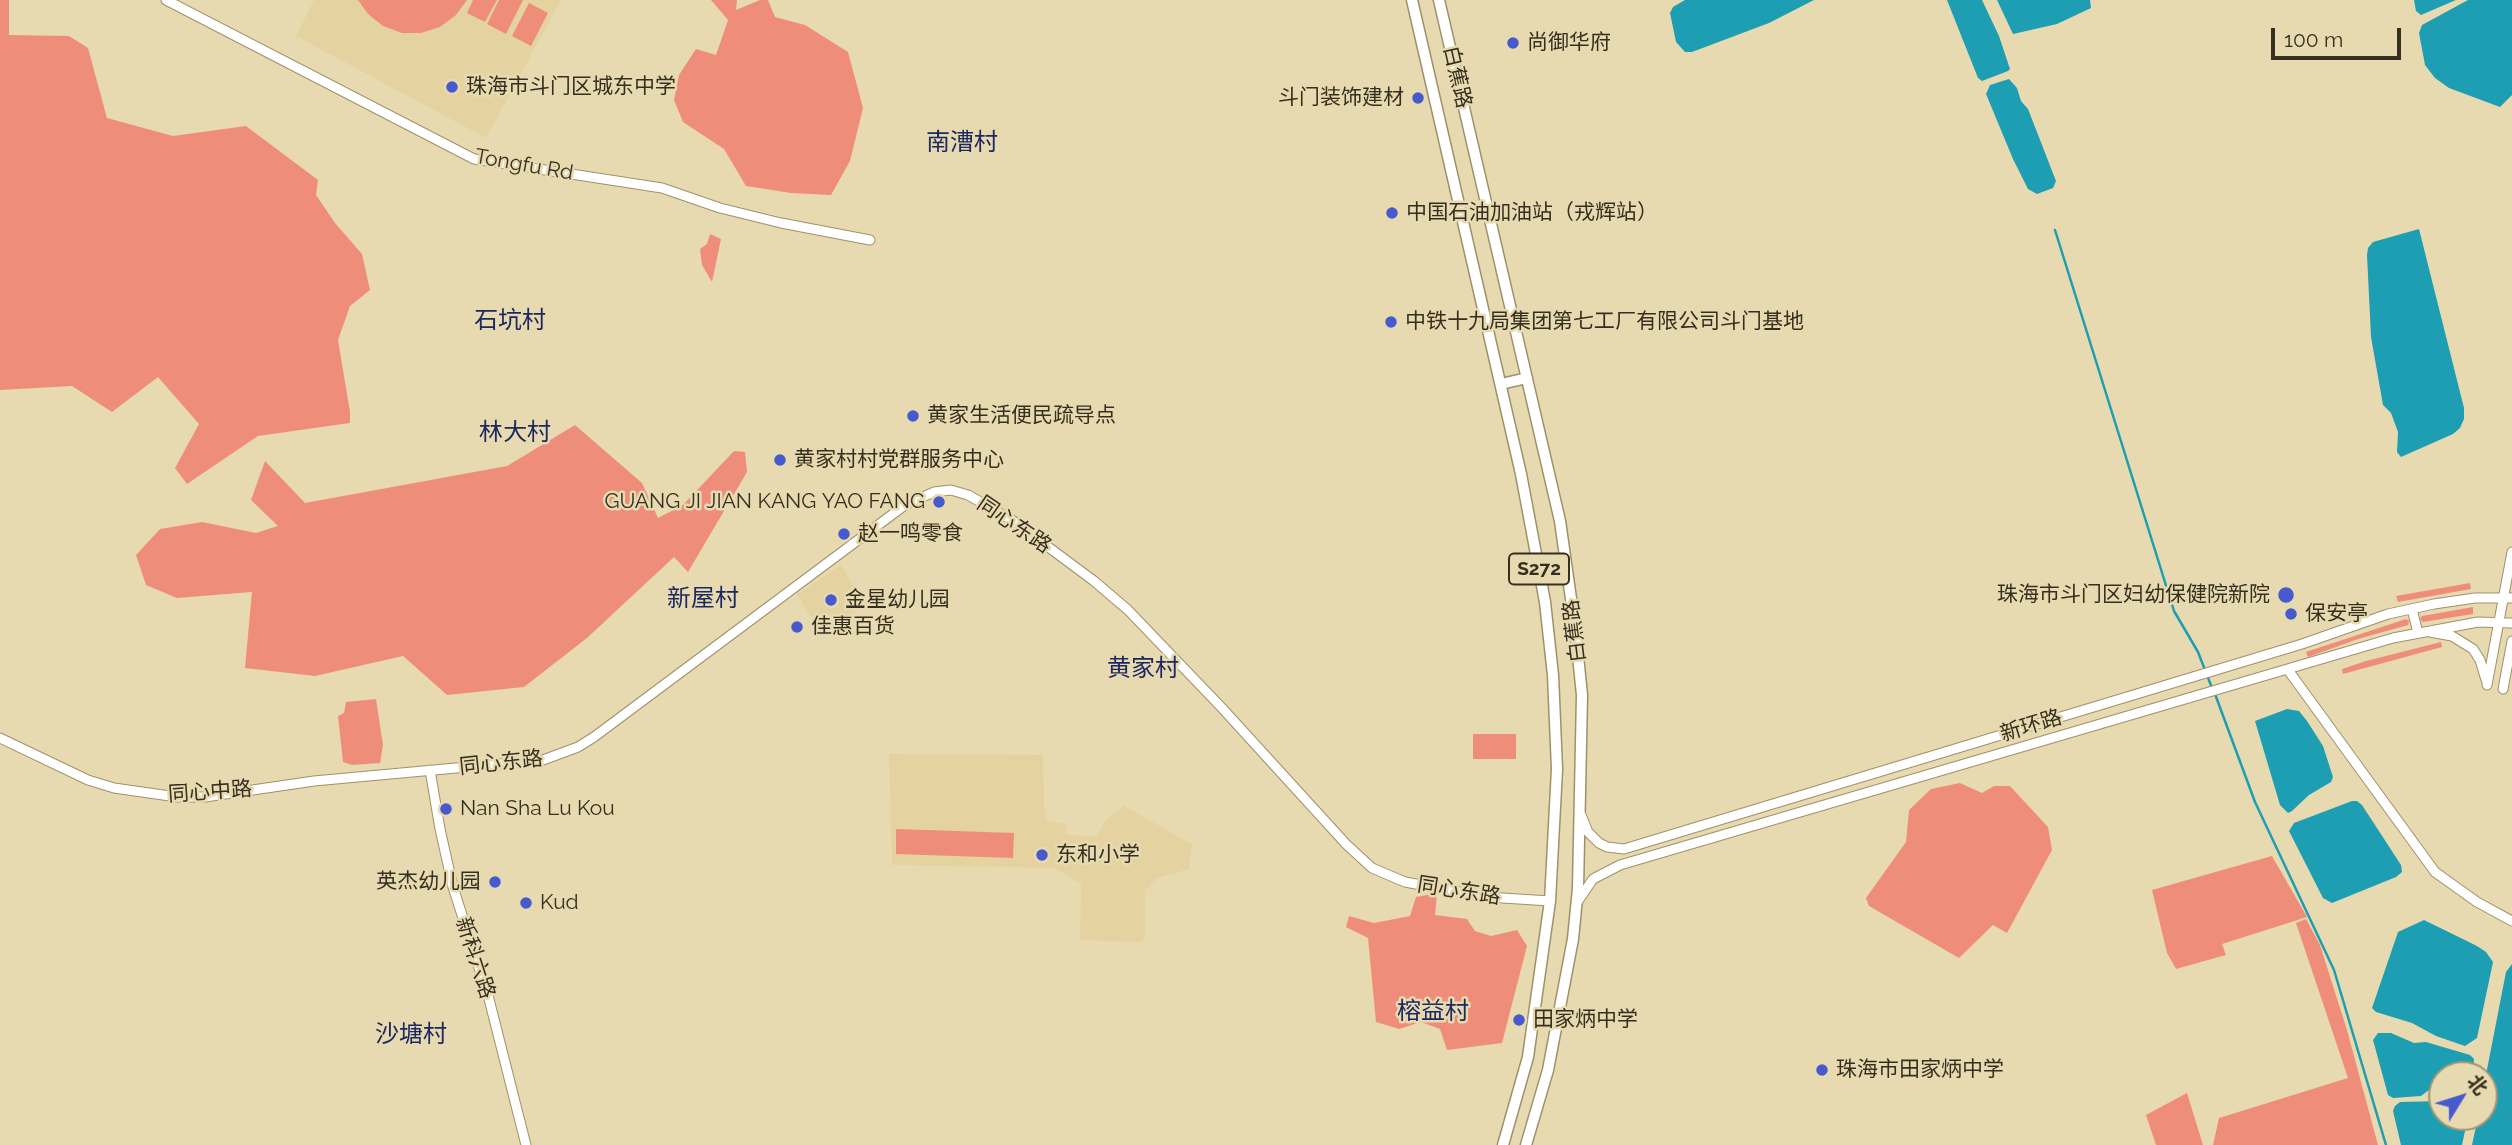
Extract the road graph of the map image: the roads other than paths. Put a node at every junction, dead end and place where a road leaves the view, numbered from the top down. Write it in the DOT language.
graph roads {
  1 [pos="166,0"];
  2 [pos="1412,0"];
  3 [pos="1438,0"];
  4 [pos="870,240"];
  5 [pos="1527,378"];
  6 [pos="1501,384"];
  7 [pos="2512,552"];
  8 [pos="2508,598"];
  9 [pos="2412,609"];
  10 [pos="2499,623"];
  11 [pos="2512,623"];
  12 [pos="2418,632"];
  13 [pos="2512,641"];
  14 [pos="2288,670"];
  15 [pos="2503,689"];
  16 [pos="0,738"];
  17 [pos="430,770"];
  18 [pos="1580,810"];
  19 [pos="1624,849"];
  20 [pos="1620,865"];
  21 [pos="1550,901"];
  22 [pos="1577,906"];
  23 [pos="2512,921"];
  24 [pos="526,1145"];
  25 [pos="1503,1145"];
  26 [pos="1526,1145"];
  1 -- 4 [label="street, Tongfu Rd"];
  2 -- 6 [label="main road, 白蕉路 / S272"];
  3 -- 5 [label="main road, 白蕉路 / S272"];
  5 -- 6 [label="main road"];
  5 -- 18 [label="main road, 白蕉路 / S272"];
  6 -- 21 [label="main road, 白蕉路 / S272"];
  7 -- 8 [label="street"];
  8 -- 9 [label="street, 新环路"];
  8 -- 10 [label="street"];
  9 -- 12 [label="street"];
  9 -- 19 [label="street, 新环路"];
  10 -- 11 [label="street, 新环路"];
  10 -- 12 [label="street, 新环路"];
  10 -- 12 [label="street"];
  12 -- 14 [label="street, 新环路"];
  13 -- 15 [label="street"];
  14 -- 20 [label="street, 新环路"];
  14 -- 23 [label="street"];
  16 -- 17 [label="street, 同心中路"];
  17 -- 21 [label="street, 同心东路"];
  17 -- 24 [label="street, 新科六路"];
  18 -- 19 [label="street"];
  18 -- 22 [label="main road, 白蕉路 / S272"];
  19 -- 20 [label="street"];
  20 -- 22 [label="street, 新环路"];
  21 -- 25 [label="main road, 白蕉路 / S272"];
  22 -- 26 [label="main road, 白蕉路 / S272"];
}
